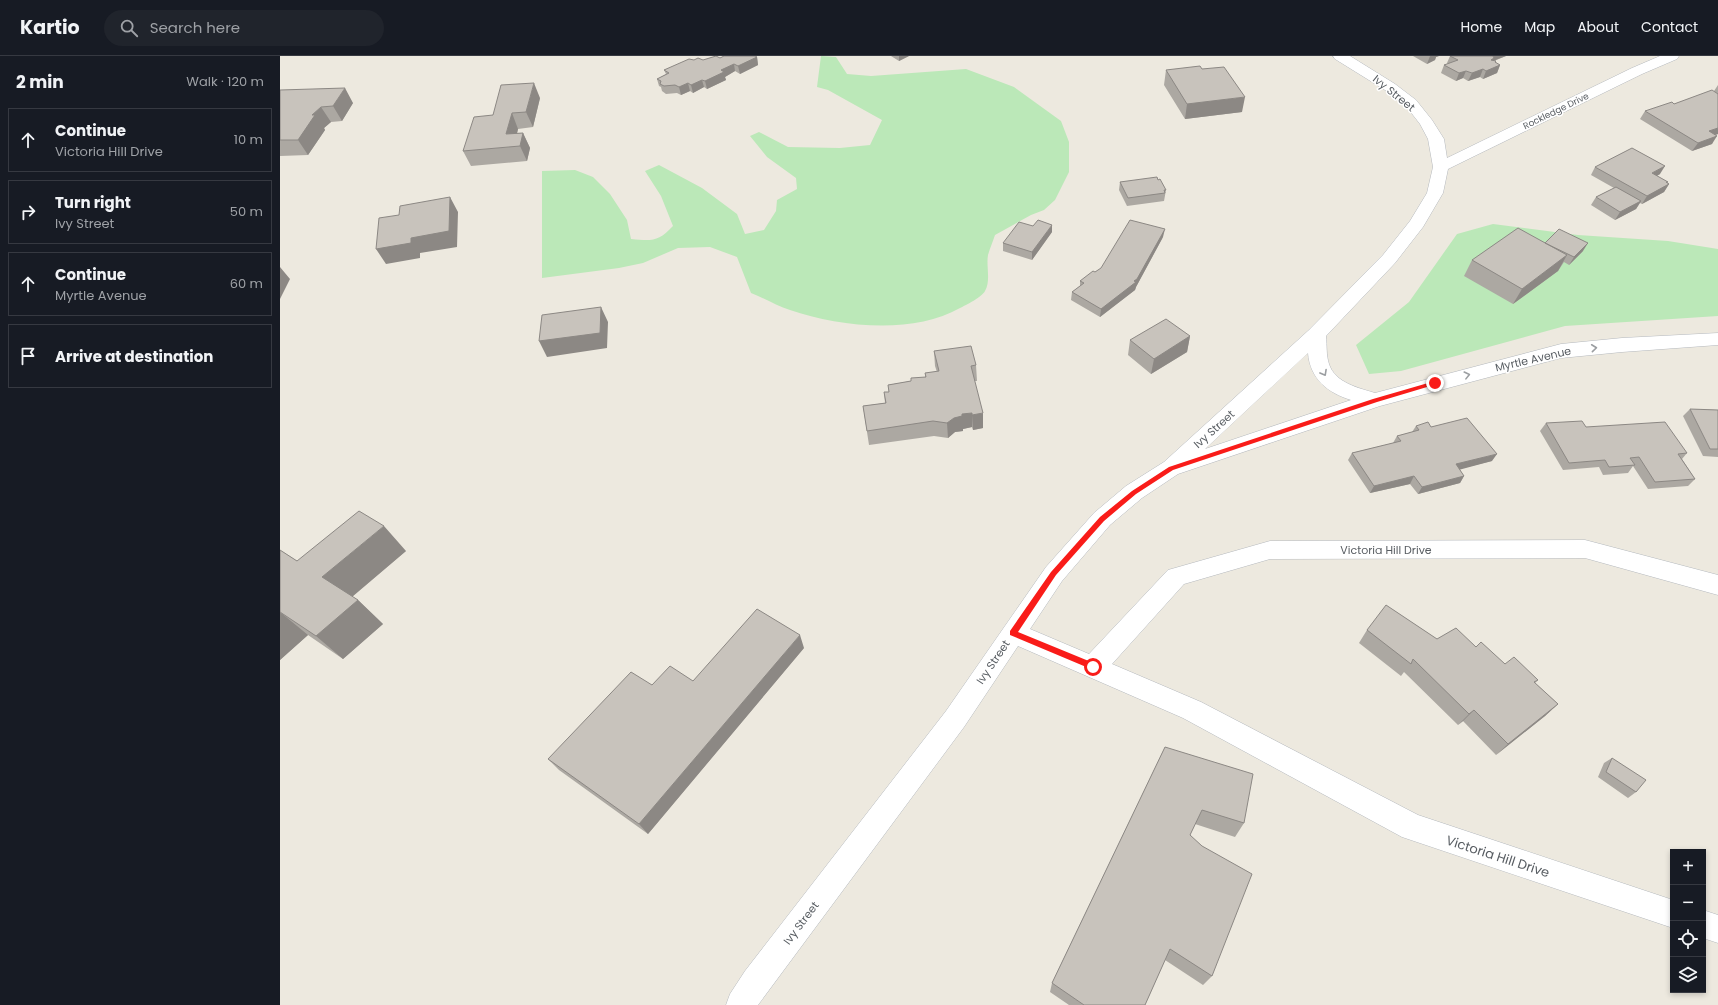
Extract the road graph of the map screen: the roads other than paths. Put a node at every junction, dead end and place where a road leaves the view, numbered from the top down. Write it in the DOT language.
graph roads {
  1 [pos="1340,56"];
  2 [pos="1672,56"];
  3 [pos="1442,167"];
  4 [pos="1316,335"];
  5 [pos="1718,339"];
  6 [pos="1375,400"];
  7 [pos="1171,468"];
  8 [pos="1718,585"];
  9 [pos="1013,633"];
  10 [pos="1093,667"];
  11 [pos="1670,913"];
  12 [pos="1706,925"];
  13 [pos="1718,929"];
  14 [pos="741,1005"];
  1 -- 3 [label="street, Ivy Street"];
  2 -- 3 [label="street, Rockledge Drive"];
  3 -- 4 [label="street, Ivy Street"];
  4 -- 6 [label="street, one-way"];
  4 -- 7 [label="street, Ivy Street"];
  6 -- 5 [label="street, Myrtle Avenue, one-way"];
  6 -- 7 [label="street, Myrtle Avenue"];
  7 -- 9 [label="street, Ivy Street"];
  8 -- 10 [label="street, Victoria Hill Drive"];
  9 -- 10 [label="street, Victoria Hill Drive"];
  9 -- 14 [label="street, Ivy Street"];
  10 -- 11 [label="street, Victoria Hill Drive"];
  12 -- 13 [label="street"];
}
